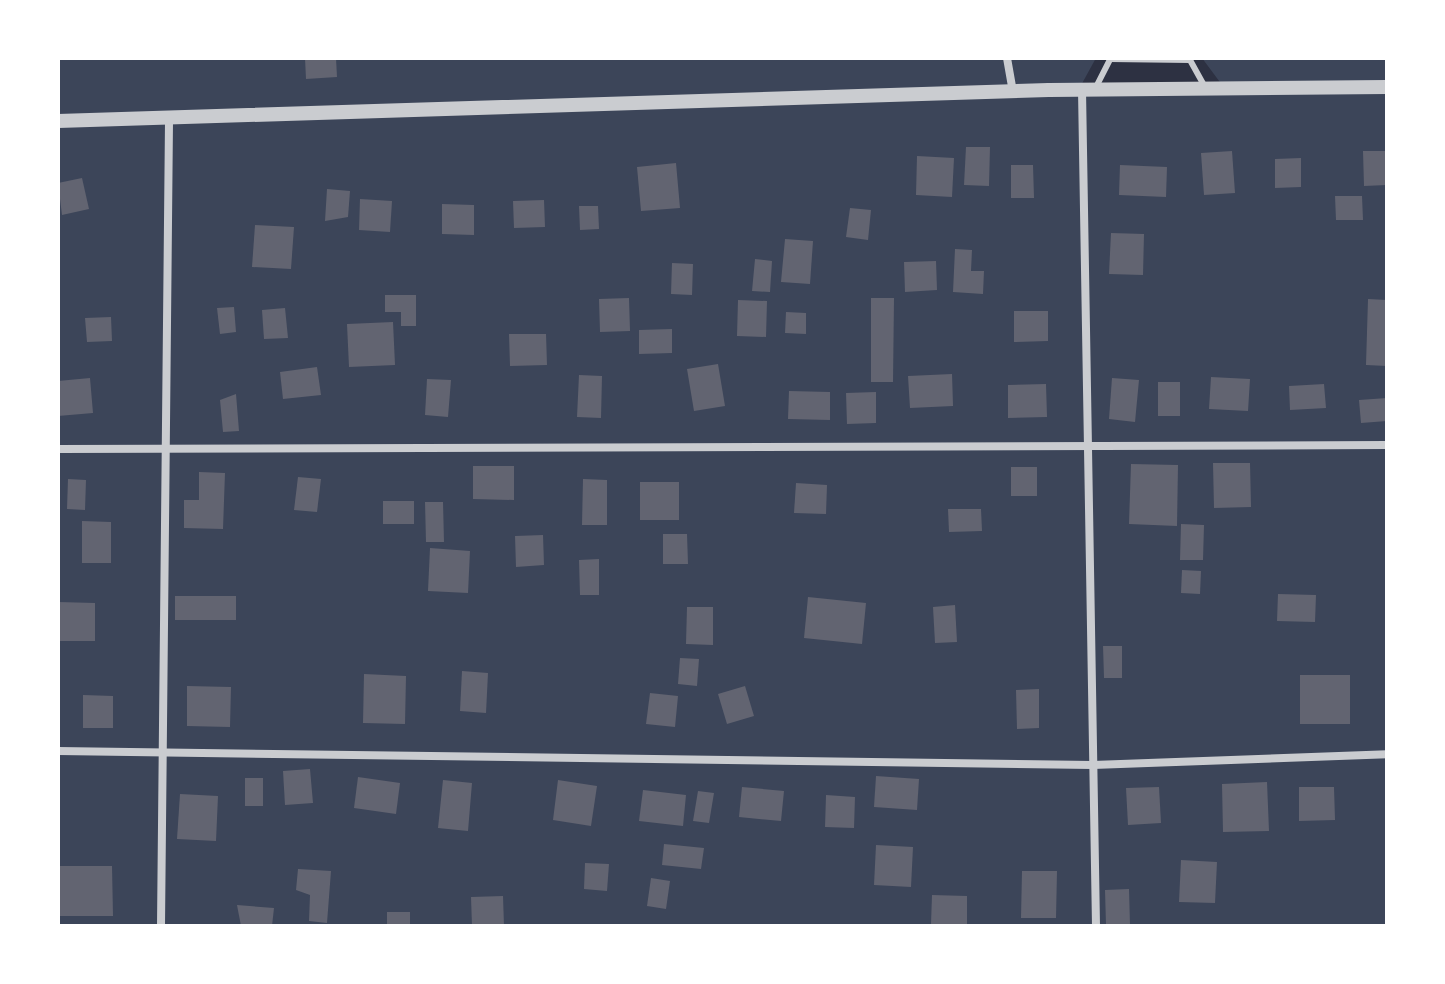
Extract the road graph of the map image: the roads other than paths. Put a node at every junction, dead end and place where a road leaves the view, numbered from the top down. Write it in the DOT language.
graph roads {
  1 [pos="1007,58"];
  2 [pos="1387,87"];
  3 [pos="1088,90"];
  4 [pos="1207,90"];
  5 [pos="1013,91"];
  6 [pos="169,120"];
  7 [pos="58,121"];
  8 [pos="1387,445"];
  9 [pos="164,448"];
  10 [pos="58,449"];
  11 [pos="1091,449"];
  12 [pos="58,751"];
  13 [pos="159,753"];
  14 [pos="1387,754"];
  15 [pos="1093,765"];
  16 [pos="161,926"];
  17 [pos="1096,926"];
  1 -- 5 [label="street"];
  2 -- 4 [label="street"];
  3 -- 4 [label="street"];
  3 -- 4 [label="lane"];
  3 -- 5 [label="street"];
  3 -- 11 [label="street"];
  5 -- 6 [label="street"];
  6 -- 7 [label="street"];
  6 -- 9 [label="street"];
  8 -- 11 [label="street"];
  9 -- 10 [label="street"];
  9 -- 11 [label="street"];
  9 -- 13 [label="street"];
  11 -- 15 [label="street"];
  12 -- 13 [label="street"];
  13 -- 15 [label="street"];
  13 -- 16 [label="street"];
  14 -- 15 [label="street"];
  15 -- 17 [label="street"];
}
